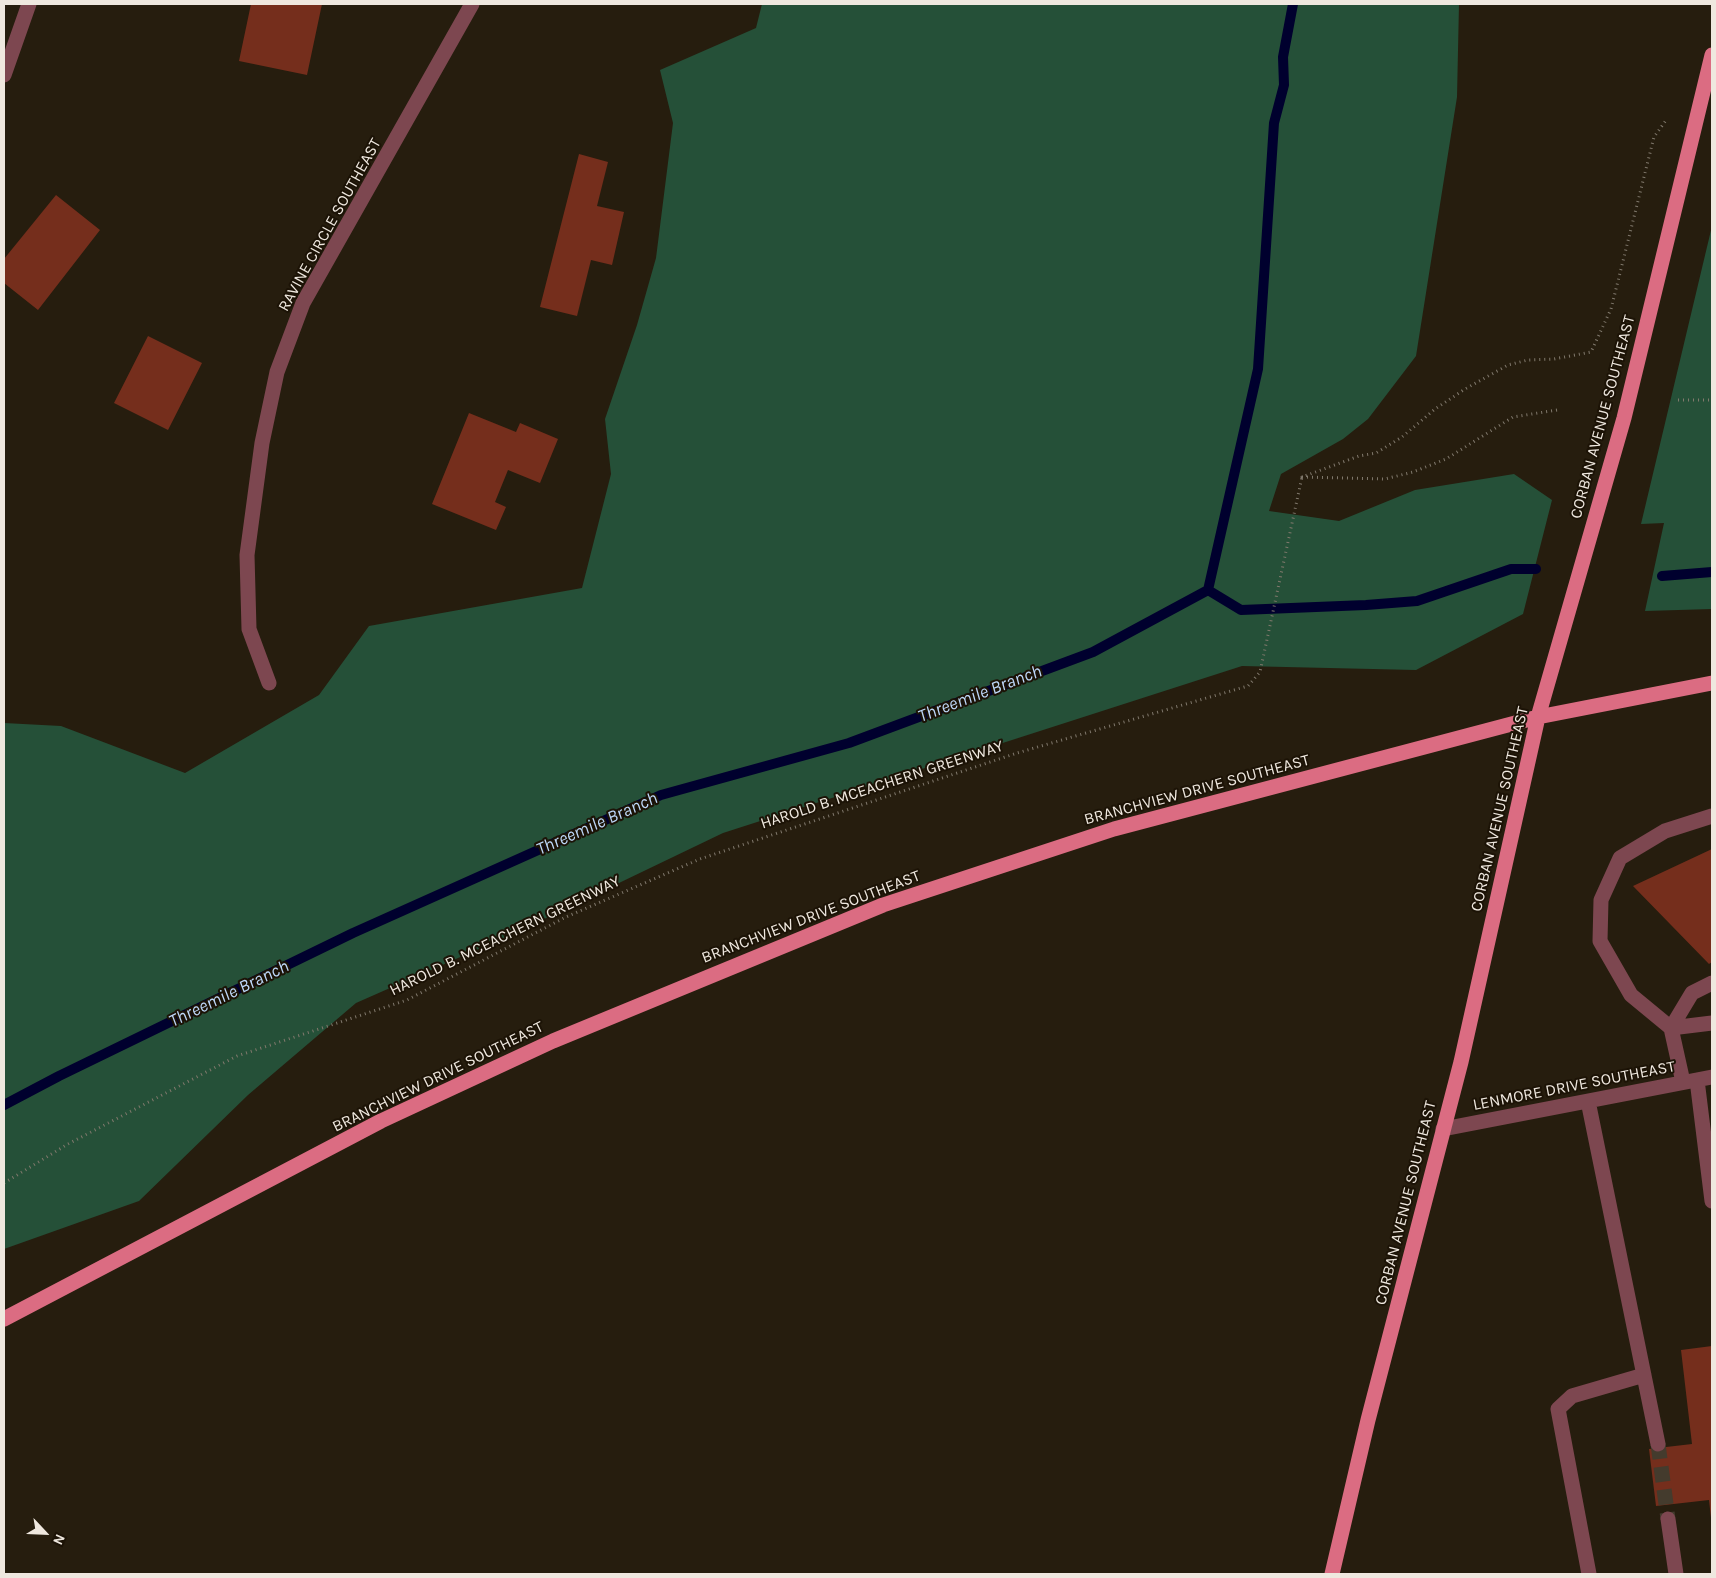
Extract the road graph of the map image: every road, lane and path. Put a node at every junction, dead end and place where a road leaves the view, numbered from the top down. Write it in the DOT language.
graph roads {
  1 [pos="29,4"];
  2 [pos="472,4"];
  3 [pos="1712,55"];
  4 [pos="4,75"];
  5 [pos="1667,119"];
  6 [pos="1678,400"];
  7 [pos="1712,400"];
  8 [pos="1558,410"];
  9 [pos="1302,477"];
  10 [pos="269,683"];
  11 [pos="1712,683"];
  12 [pos="1538,717"];
  13 [pos="1712,816"];
  14 [pos="1712,983"];
  15 [pos="1712,1023"];
  16 [pos="1671,1028"];
  17 [pos="1698,1080"];
  18 [pos="1588,1101"];
  19 [pos="1443,1129"];
  20 [pos="4,1183"];
  21 [pos="1712,1201"];
  22 [pos="4,1319"];
  23 [pos="1644,1375"];
  24 [pos="1658,1444"];
  25 [pos="1668,1519"];
  26 [pos="1332,1574"];
  27 [pos="1588,1574"];
  28 [pos="1676,1574"];
  1 -- 4 [label="street"];
  2 -- 10 [label="street, RAVINE CIRCLE SOUTHEAST"];
  3 -- 12 [label="main road, CORBAN AVENUE SOUTHEAST"];
  5 -- 9 [label="path"];
  6 -- 7 [label="path"];
  8 -- 9 [label="path"];
  9 -- 20 [label="path, HAROLD B. MCEACHERN GREENWAY"];
  11 -- 12 [label="main road, BRANCHVIEW DRIVE SOUTHEAST"];
  12 -- 19 [label="main road, CORBAN AVENUE SOUTHEAST"];
  12 -- 22 [label="main road, BRANCHVIEW DRIVE SOUTHEAST"];
  13 -- 16 [label="street"];
  14 -- 16 [label="street"];
  15 -- 16 [label="street"];
  16 -- 17 [label="street"];
  17 -- 18 [label="street, LENMORE DRIVE SOUTHEAST"];
  17 -- 21 [label="street"];
  18 -- 19 [label="street, LENMORE DRIVE SOUTHEAST"];
  18 -- 23 [label="street"];
  19 -- 26 [label="main road, CORBAN AVENUE SOUTHEAST"];
  23 -- 24 [label="street"];
  23 -- 27 [label="street"];
  25 -- 28 [label="street"];
}
